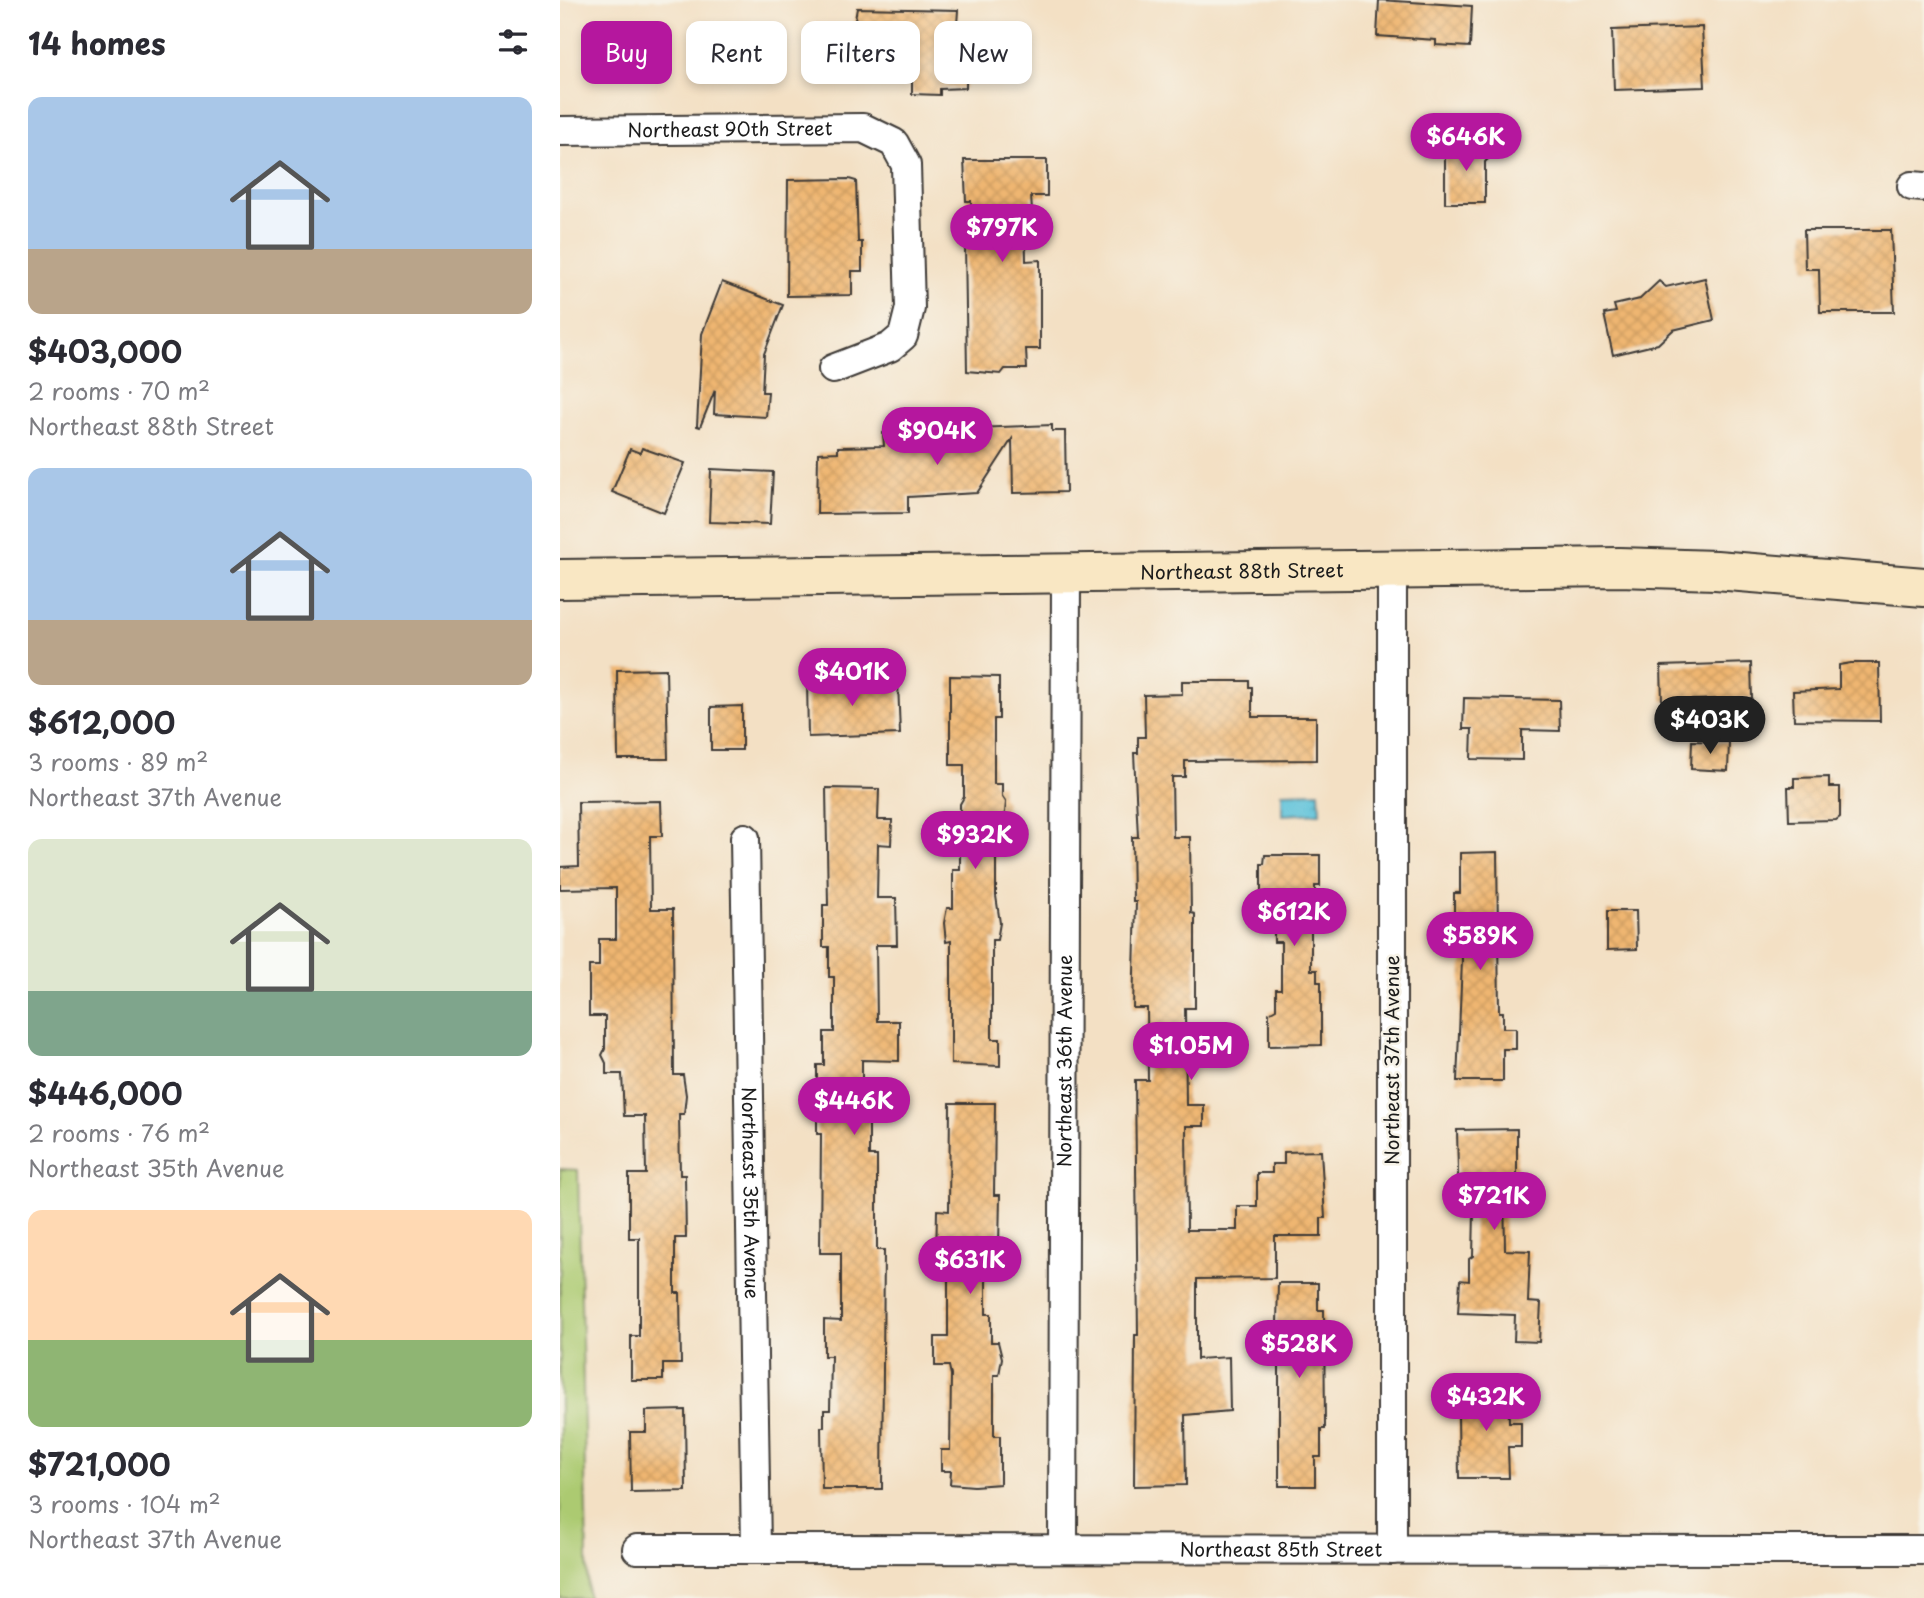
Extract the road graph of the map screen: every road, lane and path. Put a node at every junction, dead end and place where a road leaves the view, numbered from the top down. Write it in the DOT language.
graph roads {
  1 [pos="560,131"];
  2 [pos="833,369"];
  3 [pos="1392,570"];
  4 [pos="1066,574"];
  5 [pos="560,579"];
  6 [pos="1924,587"];
  7 [pos="745,838"];
  8 [pos="638,1549"];
  9 [pos="756,1549"];
  10 [pos="1063,1549"];
  11 [pos="1392,1550"];
  12 [pos="1924,1550"];
  1 -- 2 [label="street, Northeast 90th Street"];
  3 -- 4 [label="street, Northeast 88th Street"];
  3 -- 6 [label="street, Northeast 88th Street"];
  3 -- 11 [label="street, Northeast 37th Avenue"];
  4 -- 5 [label="street, Northeast 88th Street"];
  4 -- 10 [label="street, Northeast 36th Avenue"];
  7 -- 9 [label="street, Northeast 35th Avenue"];
  8 -- 9 [label="street, Northeast 85th Street"];
  9 -- 10 [label="street, Northeast 85th Street"];
  10 -- 11 [label="street, Northeast 85th Street"];
  11 -- 12 [label="street, Northeast 85th Street"];
}
